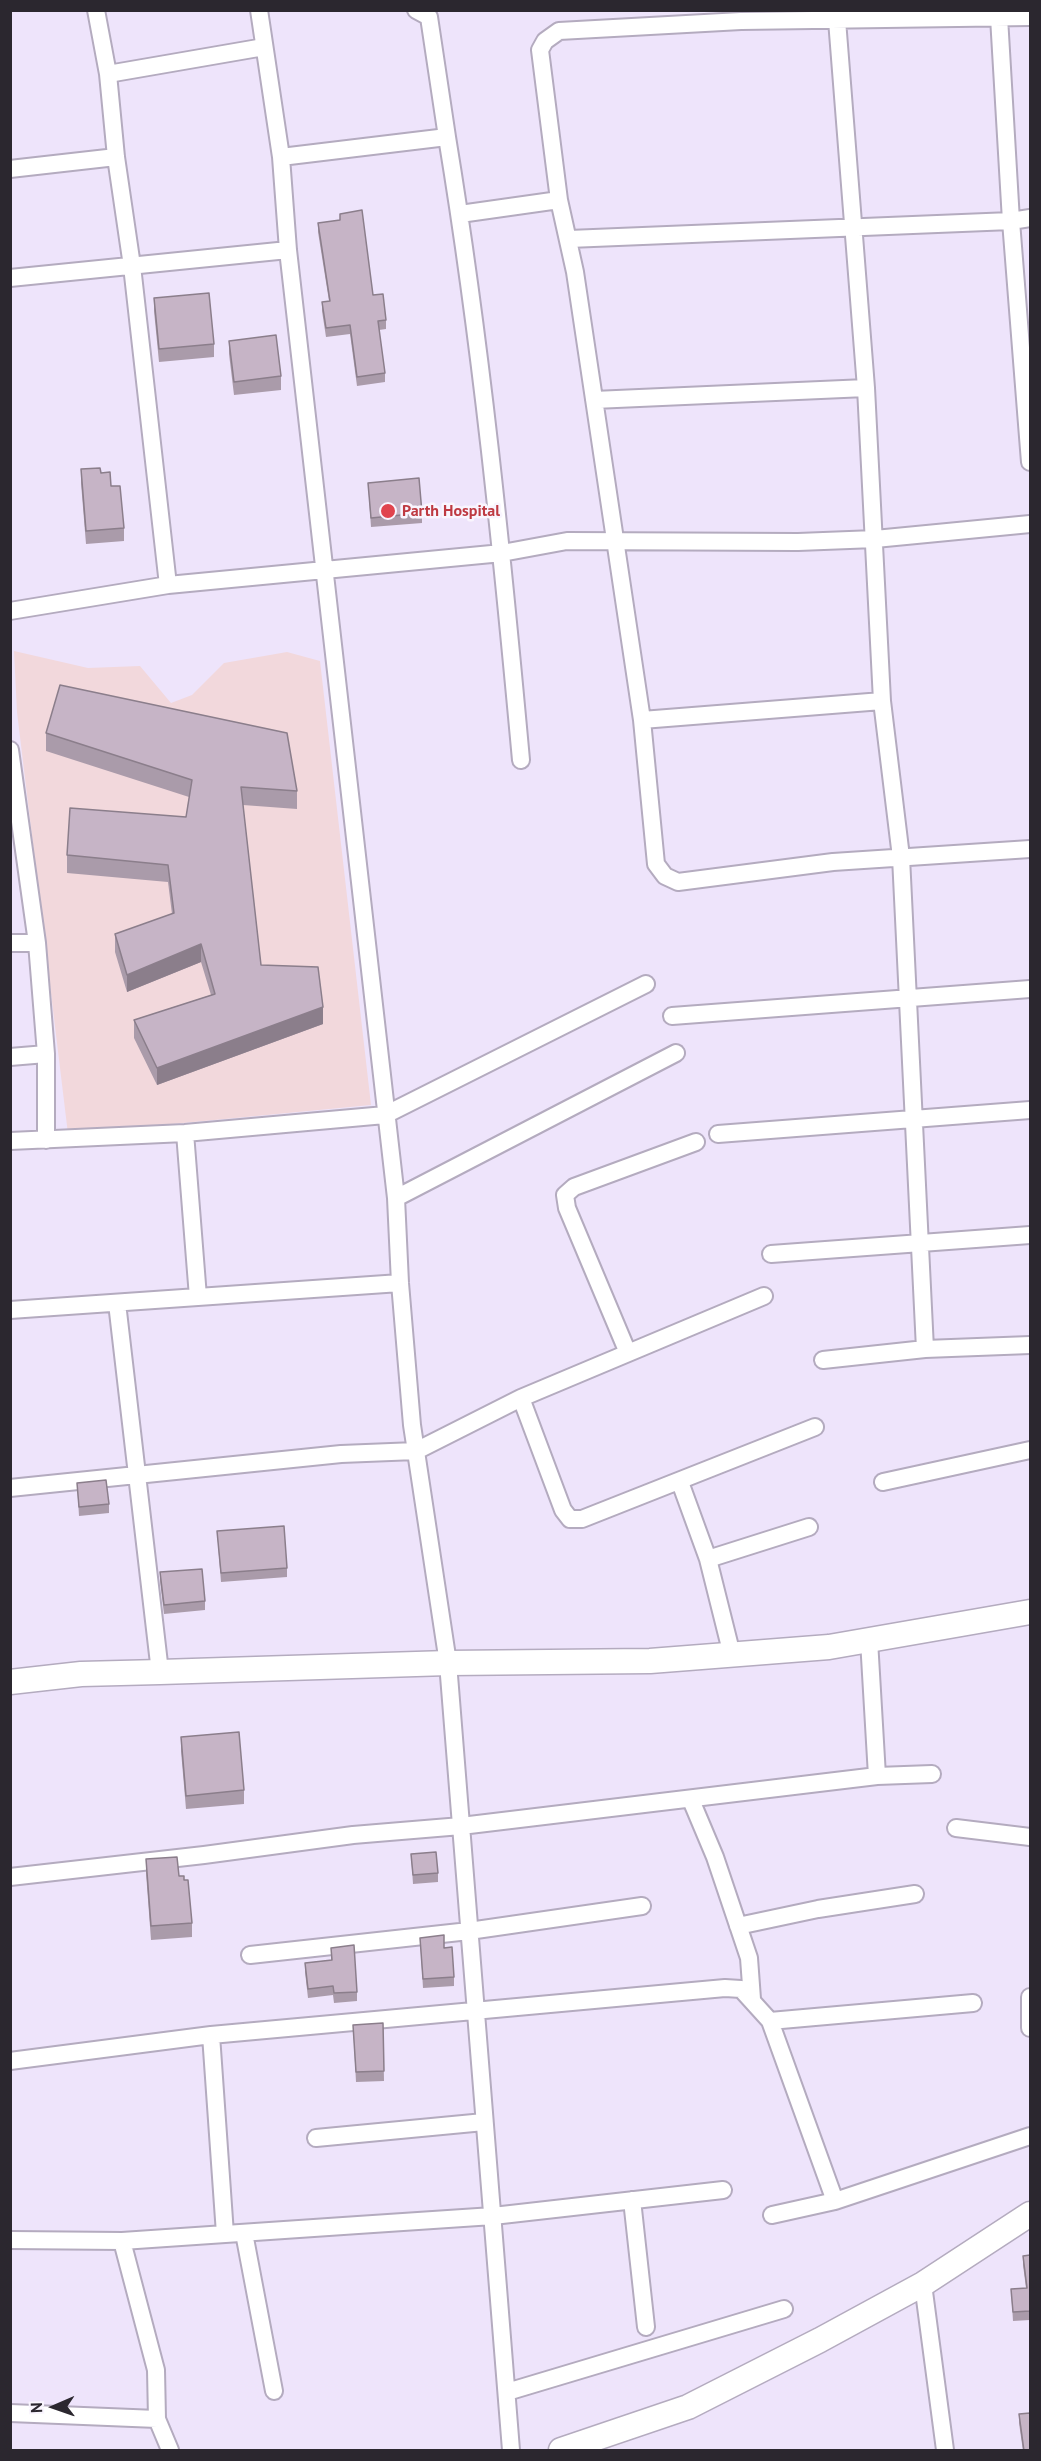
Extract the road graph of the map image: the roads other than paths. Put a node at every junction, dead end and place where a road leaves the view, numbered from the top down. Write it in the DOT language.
graph roads {
  1 [pos="96,10"];
  2 [pos="259,10"];
  3 [pos="417,10"];
  4 [pos="741,16"];
  5 [pos="999,17"];
  6 [pos="1030,17"];
  7 [pos="837,20"];
  8 [pos="264,47"];
  9 [pos="108,74"];
  10 [pos="447,137"];
  11 [pos="116,156"];
  12 [pos="281,157"];
  13 [pos="10,169"];
  14 [pos="559,200"];
  15 [pos="460,214"];
  16 [pos="1030,218"];
  17 [pos="1011,221"];
  18 [pos="854,228"];
  19 [pos="569,238"];
  20 [pos="288,250"];
  21 [pos="132,266"];
  22 [pos="10,278"];
  23 [pos="866,388"];
  24 [pos="594,400"];
  25 [pos="1028,418"];
  26 [pos="1030,462"];
  27 [pos="1030,524"];
  28 [pos="875,539"];
  29 [pos="615,542"];
  30 [pos="502,553"];
  31 [pos="325,570"];
  32 [pos="168,585"];
  33 [pos="10,611"];
  34 [pos="882,700"];
  35 [pos="642,720"];
  36 [pos="10,750"];
  37 [pos="521,760"];
  38 [pos="16,837"];
  39 [pos="1030,849"];
  40 [pos="901,857"];
  41 [pos="10,943"];
  42 [pos="37,943"];
  43 [pos="646,984"];
  44 [pos="1030,989"];
  45 [pos="908,1000"];
  46 [pos="672,1017"];
  47 [pos="676,1053"];
  48 [pos="46,1054"];
  49 [pos="10,1057"];
  50 [pos="1030,1110"];
  51 [pos="385,1115"];
  52 [pos="913,1118"];
  53 [pos="185,1133"];
  54 [pos="718,1134"];
  55 [pos="46,1140"];
  56 [pos="10,1141"];
  57 [pos="696,1142"];
  58 [pos="396,1198"];
  59 [pos="1030,1234"];
  60 [pos="919,1244"];
  61 [pos="771,1254"];
  62 [pos="400,1283"];
  63 [pos="764,1296"];
  64 [pos="198,1297"];
  65 [pos="117,1303"];
  66 [pos="10,1310"];
  67 [pos="1030,1345"];
  68 [pos="925,1349"];
  69 [pos="628,1353"];
  70 [pos="823,1360"];
  71 [pos="521,1398"];
  72 [pos="815,1427"];
  73 [pos="1030,1450"];
  74 [pos="416,1451"];
  75 [pos="137,1475"];
  76 [pos="680,1482"];
  77 [pos="883,1482"];
  78 [pos="10,1488"];
  79 [pos="809,1527"];
  80 [pos="708,1558"];
  81 [pos="1030,1612"];
  82 [pos="869,1640"];
  83 [pos="732,1654"];
  84 [pos="447,1663"];
  85 [pos="160,1672"];
  86 [pos="10,1682"];
  87 [pos="932,1774"];
  88 [pos="877,1776"];
  89 [pos="691,1800"];
  90 [pos="461,1826"];
  91 [pos="956,1828"];
  92 [pos="1030,1837"];
  93 [pos="10,1877"];
  94 [pos="915,1894"];
  95 [pos="642,1906"];
  96 [pos="738,1926"];
  97 [pos="469,1931"];
  98 [pos="250,1955"];
  99 [pos="1030,1997"];
  100 [pos="752,1999"];
  101 [pos="973,2002"];
  102 [pos="474,2010"];
  103 [pos="770,2021"];
  104 [pos="1030,2028"];
  105 [pos="211,2035"];
  106 [pos="10,2061"];
  107 [pos="484,2122"];
  108 [pos="1030,2136"];
  109 [pos="316,2139"];
  110 [pos="723,2190"];
  111 [pos="632,2200"];
  112 [pos="835,2201"];
  113 [pos="1030,2214"];
  114 [pos="772,2215"];
  115 [pos="493,2216"];
  116 [pos="244,2233"];
  117 [pos="225,2234"];
  118 [pos="10,2240"];
  119 [pos="122,2241"];
  120 [pos="922,2284"];
  121 [pos="784,2309"];
  122 [pos="646,2327"];
  123 [pos="274,2391"];
  124 [pos="507,2392"];
  125 [pos="10,2413"];
  126 [pos="157,2419"];
  127 [pos="170,2451"];
  128 [pos="511,2451"];
  129 [pos="561,2451"];
  130 [pos="945,2451"];
  1 -- 9 [label="street"];
  2 -- 8 [label="street"];
  3 -- 10 [label="street"];
  4 -- 7 [label="street"];
  4 -- 14 [label="street"];
  5 -- 6 [label="street"];
  5 -- 7 [label="street"];
  5 -- 17 [label="street"];
  7 -- 18 [label="street"];
  8 -- 9 [label="street"];
  8 -- 12 [label="street"];
  9 -- 11 [label="street"];
  10 -- 12 [label="street"];
  10 -- 15 [label="street"];
  11 -- 13 [label="street"];
  11 -- 21 [label="street"];
  12 -- 20 [label="street"];
  14 -- 15 [label="street"];
  14 -- 19 [label="street"];
  15 -- 30 [label="street"];
  16 -- 17 [label="street"];
  17 -- 18 [label="street"];
  17 -- 25 [label="street"];
  18 -- 19 [label="street"];
  18 -- 23 [label="street"];
  19 -- 24 [label="street"];
  20 -- 21 [label="street"];
  20 -- 31 [label="street"];
  21 -- 22 [label="street"];
  21 -- 32 [label="street"];
  23 -- 24 [label="street"];
  23 -- 28 [label="street"];
  24 -- 29 [label="street"];
  25 -- 26 [label="street"];
  27 -- 28 [label="street"];
  28 -- 29 [label="street"];
  28 -- 34 [label="street"];
  29 -- 30 [label="street"];
  29 -- 35 [label="street"];
  30 -- 31 [label="street"];
  30 -- 37 [label="street"];
  31 -- 32 [label="street"];
  31 -- 51 [label="street"];
  32 -- 33 [label="street"];
  34 -- 35 [label="street"];
  34 -- 40 [label="street"];
  35 -- 40 [label="street"];
  36 -- 38 [label="street"];
  38 -- 42 [label="street"];
  39 -- 40 [label="street"];
  40 -- 45 [label="street"];
  41 -- 42 [label="street"];
  42 -- 48 [label="street"];
  43 -- 51 [label="street"];
  44 -- 45 [label="street"];
  45 -- 46 [label="street"];
  45 -- 52 [label="street"];
  47 -- 58 [label="street"];
  48 -- 49 [label="street"];
  48 -- 55 [label="street"];
  50 -- 52 [label="street"];
  51 -- 53 [label="street"];
  51 -- 58 [label="street"];
  52 -- 54 [label="street"];
  52 -- 60 [label="street"];
  53 -- 55 [label="street"];
  53 -- 64 [label="street"];
  55 -- 56 [label="street"];
  57 -- 69 [label="street"];
  58 -- 62 [label="street"];
  59 -- 60 [label="street"];
  60 -- 61 [label="street"];
  60 -- 68 [label="street"];
  62 -- 64 [label="street"];
  62 -- 74 [label="street"];
  63 -- 69 [label="street"];
  64 -- 65 [label="street"];
  65 -- 66 [label="street"];
  65 -- 75 [label="street"];
  67 -- 68 [label="street"];
  68 -- 70 [label="street"];
  69 -- 71 [label="street"];
  71 -- 74 [label="street"];
  71 -- 76 [label="street"];
  72 -- 76 [label="street"];
  73 -- 77 [label="street"];
  74 -- 75 [label="street"];
  74 -- 84 [label="street"];
  75 -- 78 [label="street"];
  75 -- 85 [label="street"];
  76 -- 80 [label="street"];
  79 -- 80 [label="street"];
  80 -- 83 [label="street"];
  81 -- 82 [label="street"];
  82 -- 83 [label="street"];
  82 -- 88 [label="street"];
  83 -- 84 [label="street"];
  84 -- 85 [label="street"];
  84 -- 90 [label="street"];
  85 -- 86 [label="street"];
  87 -- 88 [label="street"];
  88 -- 89 [label="street"];
  89 -- 90 [label="street"];
  89 -- 96 [label="street"];
  90 -- 93 [label="street"];
  90 -- 97 [label="street"];
  91 -- 92 [label="street"];
  94 -- 96 [label="street"];
  95 -- 97 [label="street"];
  96 -- 100 [label="street"];
  97 -- 98 [label="street"];
  97 -- 102 [label="street"];
  99 -- 104 [label="street"];
  100 -- 102 [label="street"];
  100 -- 103 [label="street"];
  101 -- 103 [label="street"];
  102 -- 105 [label="street"];
  102 -- 107 [label="street"];
  103 -- 112 [label="street"];
  105 -- 106 [label="street"];
  105 -- 117 [label="street"];
  107 -- 109 [label="street"];
  107 -- 115 [label="street"];
  108 -- 112 [label="street"];
  110 -- 111 [label="street"];
  111 -- 115 [label="street"];
  111 -- 122 [label="street"];
  112 -- 114 [label="street"];
  113 -- 120 [label="street"];
  115 -- 116 [label="street"];
  115 -- 124 [label="street"];
  116 -- 117 [label="street"];
  116 -- 123 [label="street"];
  117 -- 119 [label="street"];
  118 -- 119 [label="street"];
  119 -- 126 [label="street"];
  120 -- 129 [label="street"];
  120 -- 130 [label="street"];
  121 -- 124 [label="street"];
  124 -- 128 [label="street"];
  125 -- 126 [label="street"];
  126 -- 127 [label="street"];
}
